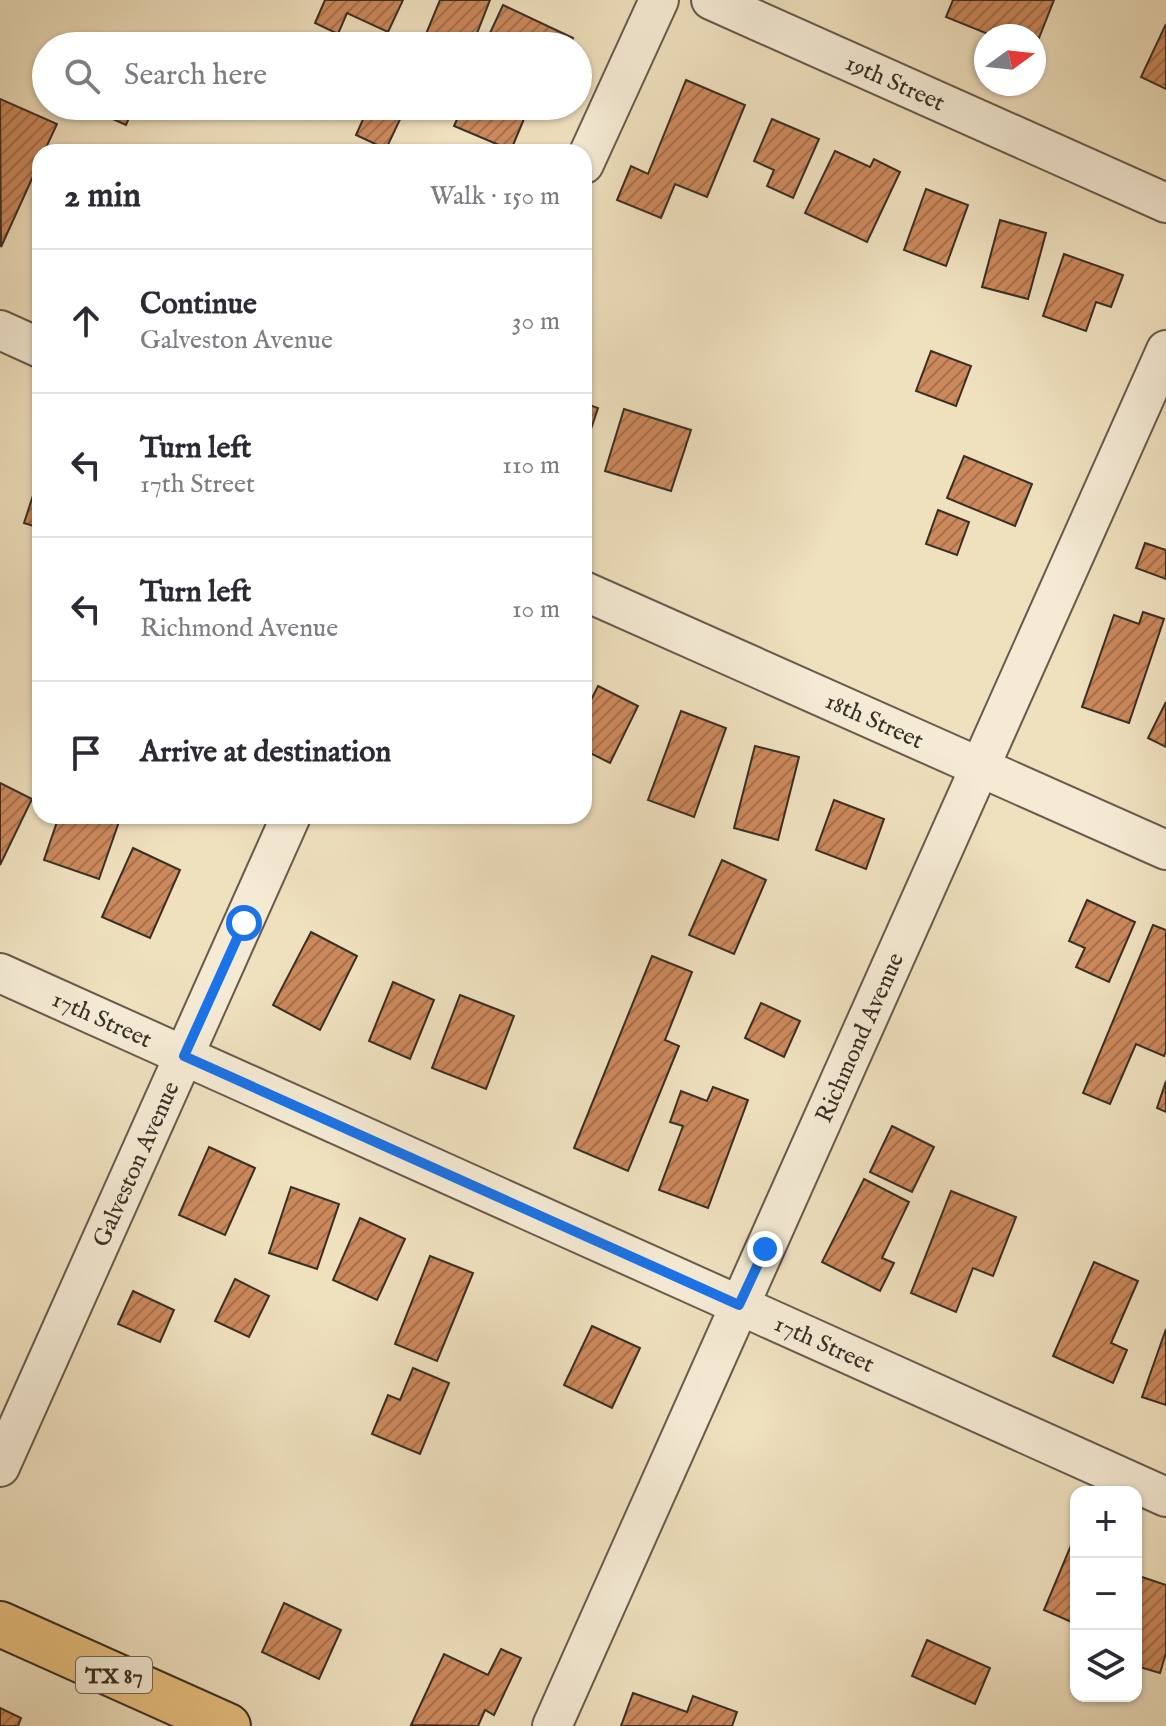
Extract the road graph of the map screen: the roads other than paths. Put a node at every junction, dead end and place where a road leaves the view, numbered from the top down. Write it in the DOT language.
graph roads {
  1 [pos="659,0"];
  2 [pos="711,0"];
  3 [pos="592,147"];
  4 [pos="1166,203"];
  5 [pos="0,330"];
  6 [pos="32,344"];
  7 [pos="1166,350"];
  8 [pos="592,595"];
  9 [pos="980,767"];
  10 [pos="287,824"];
  11 [pos="1166,850"];
  12 [pos="0,973"];
  13 [pos="184,1056"];
  14 [pos="739,1305"];
  15 [pos="0,1467"];
  16 [pos="1166,1497"];
  17 [pos="0,1624"];
  18 [pos="228,1726"];
  19 [pos="552,1726"];
  1 -- 3 [label="street"];
  2 -- 4 [label="street, 19th Street"];
  5 -- 6 [label="street"];
  7 -- 9 [label="street, Richmond Avenue"];
  8 -- 9 [label="street, 18th Street"];
  9 -- 11 [label="street, 18th Street"];
  9 -- 14 [label="street, Richmond Avenue"];
  10 -- 13 [label="street, Galveston Avenue"];
  12 -- 13 [label="street, 17th Street"];
  13 -- 14 [label="street, 17th Street"];
  13 -- 15 [label="street, Galveston Avenue"];
  14 -- 16 [label="street, 17th Street"];
  14 -- 19 [label="street, Richmond Avenue"];
  17 -- 18 [label="main road, TX 87"];
}
